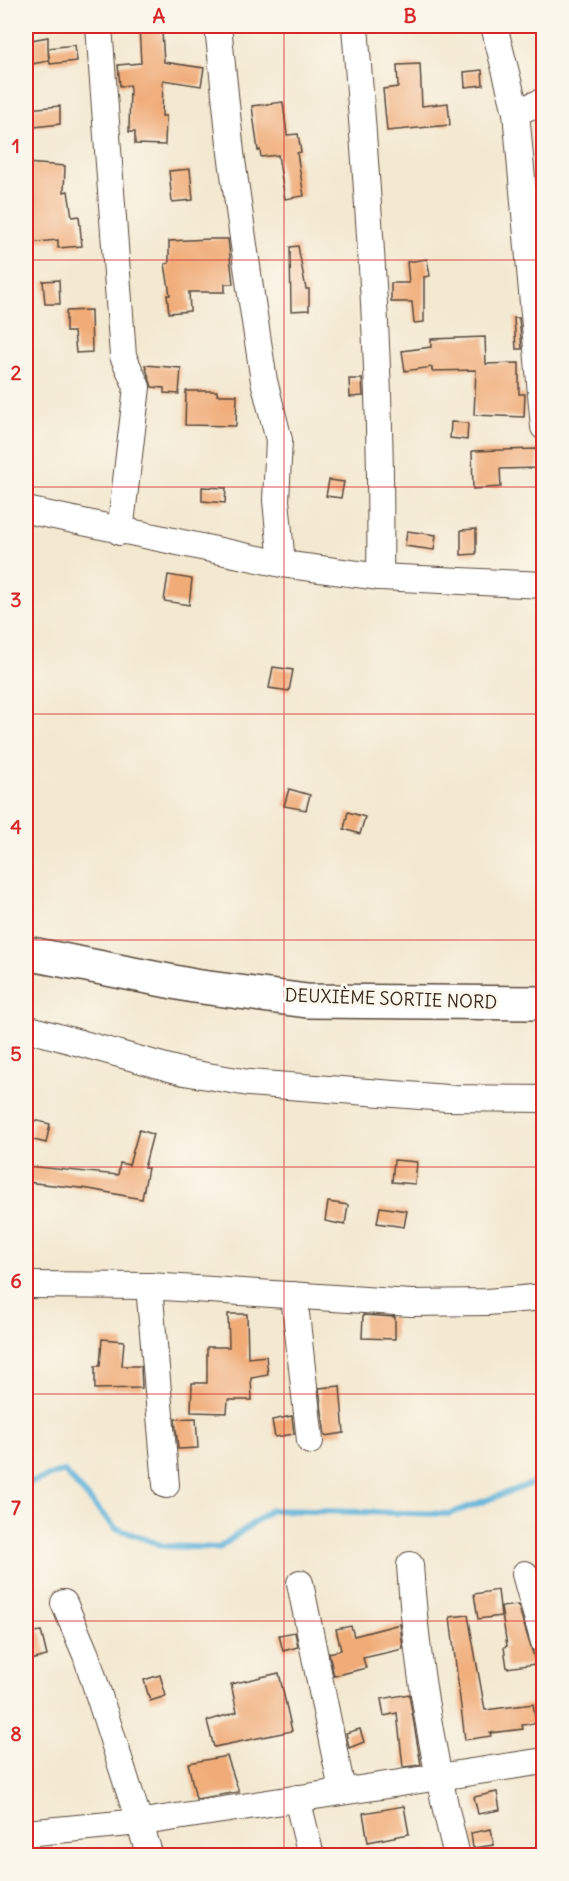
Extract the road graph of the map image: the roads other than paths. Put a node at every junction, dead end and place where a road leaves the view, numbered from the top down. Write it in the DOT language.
graph roads {
  1 [pos="99,26"];
  2 [pos="218,26"];
  3 [pos="355,26"];
  4 [pos="494,26"];
  5 [pos="543,101"];
  6 [pos="516,112"];
  7 [pos="543,427"];
  8 [pos="26,510"];
  9 [pos="120,532"];
  10 [pos="282,564"];
  11 [pos="380,577"];
  12 [pos="543,585"];
  13 [pos="26,953"];
  14 [pos="543,1003"];
  15 [pos="26,1029"];
  16 [pos="543,1099"];
  17 [pos="26,1284"];
  18 [pos="148,1286"];
  19 [pos="294,1295"];
  20 [pos="543,1297"];
  21 [pos="310,1441"];
  22 [pos="166,1485"];
  23 [pos="410,1565"];
  24 [pos="525,1574"];
  25 [pos="300,1582"];
  26 [pos="64,1603"];
  27 [pos="543,1642"];
  28 [pos="543,1761"];
  29 [pos="438,1777"];
  30 [pos="342,1790"];
  31 [pos="297,1798"];
  32 [pos="140,1822"];
  33 [pos="26,1833"];
  34 [pos="26,1846"];
  35 [pos="28,1856"];
  36 [pos="150,1856"];
  37 [pos="311,1856"];
  38 [pos="457,1856"];
  1 -- 9 [label="street"];
  2 -- 10 [label="street"];
  3 -- 11 [label="street"];
  4 -- 6 [label="street"];
  5 -- 6 [label="street"];
  6 -- 7 [label="street"];
  8 -- 9 [label="street"];
  9 -- 10 [label="street"];
  10 -- 11 [label="street"];
  11 -- 12 [label="street"];
  13 -- 14 [label="main road, DEUXIÈME SORTIE NORD"];
  15 -- 16 [label="street"];
  17 -- 18 [label="street"];
  18 -- 19 [label="street"];
  18 -- 22 [label="street"];
  19 -- 20 [label="street"];
  19 -- 21 [label="street"];
  23 -- 29 [label="street"];
  24 -- 27 [label="street"];
  25 -- 30 [label="street"];
  26 -- 32 [label="street"];
  28 -- 29 [label="street"];
  29 -- 30 [label="street"];
  29 -- 38 [label="street"];
  30 -- 31 [label="street"];
  31 -- 32 [label="street"];
  31 -- 37 [label="street"];
  32 -- 33 [label="street"];
  32 -- 36 [label="street"];
  34 -- 35 [label="street"];
}
